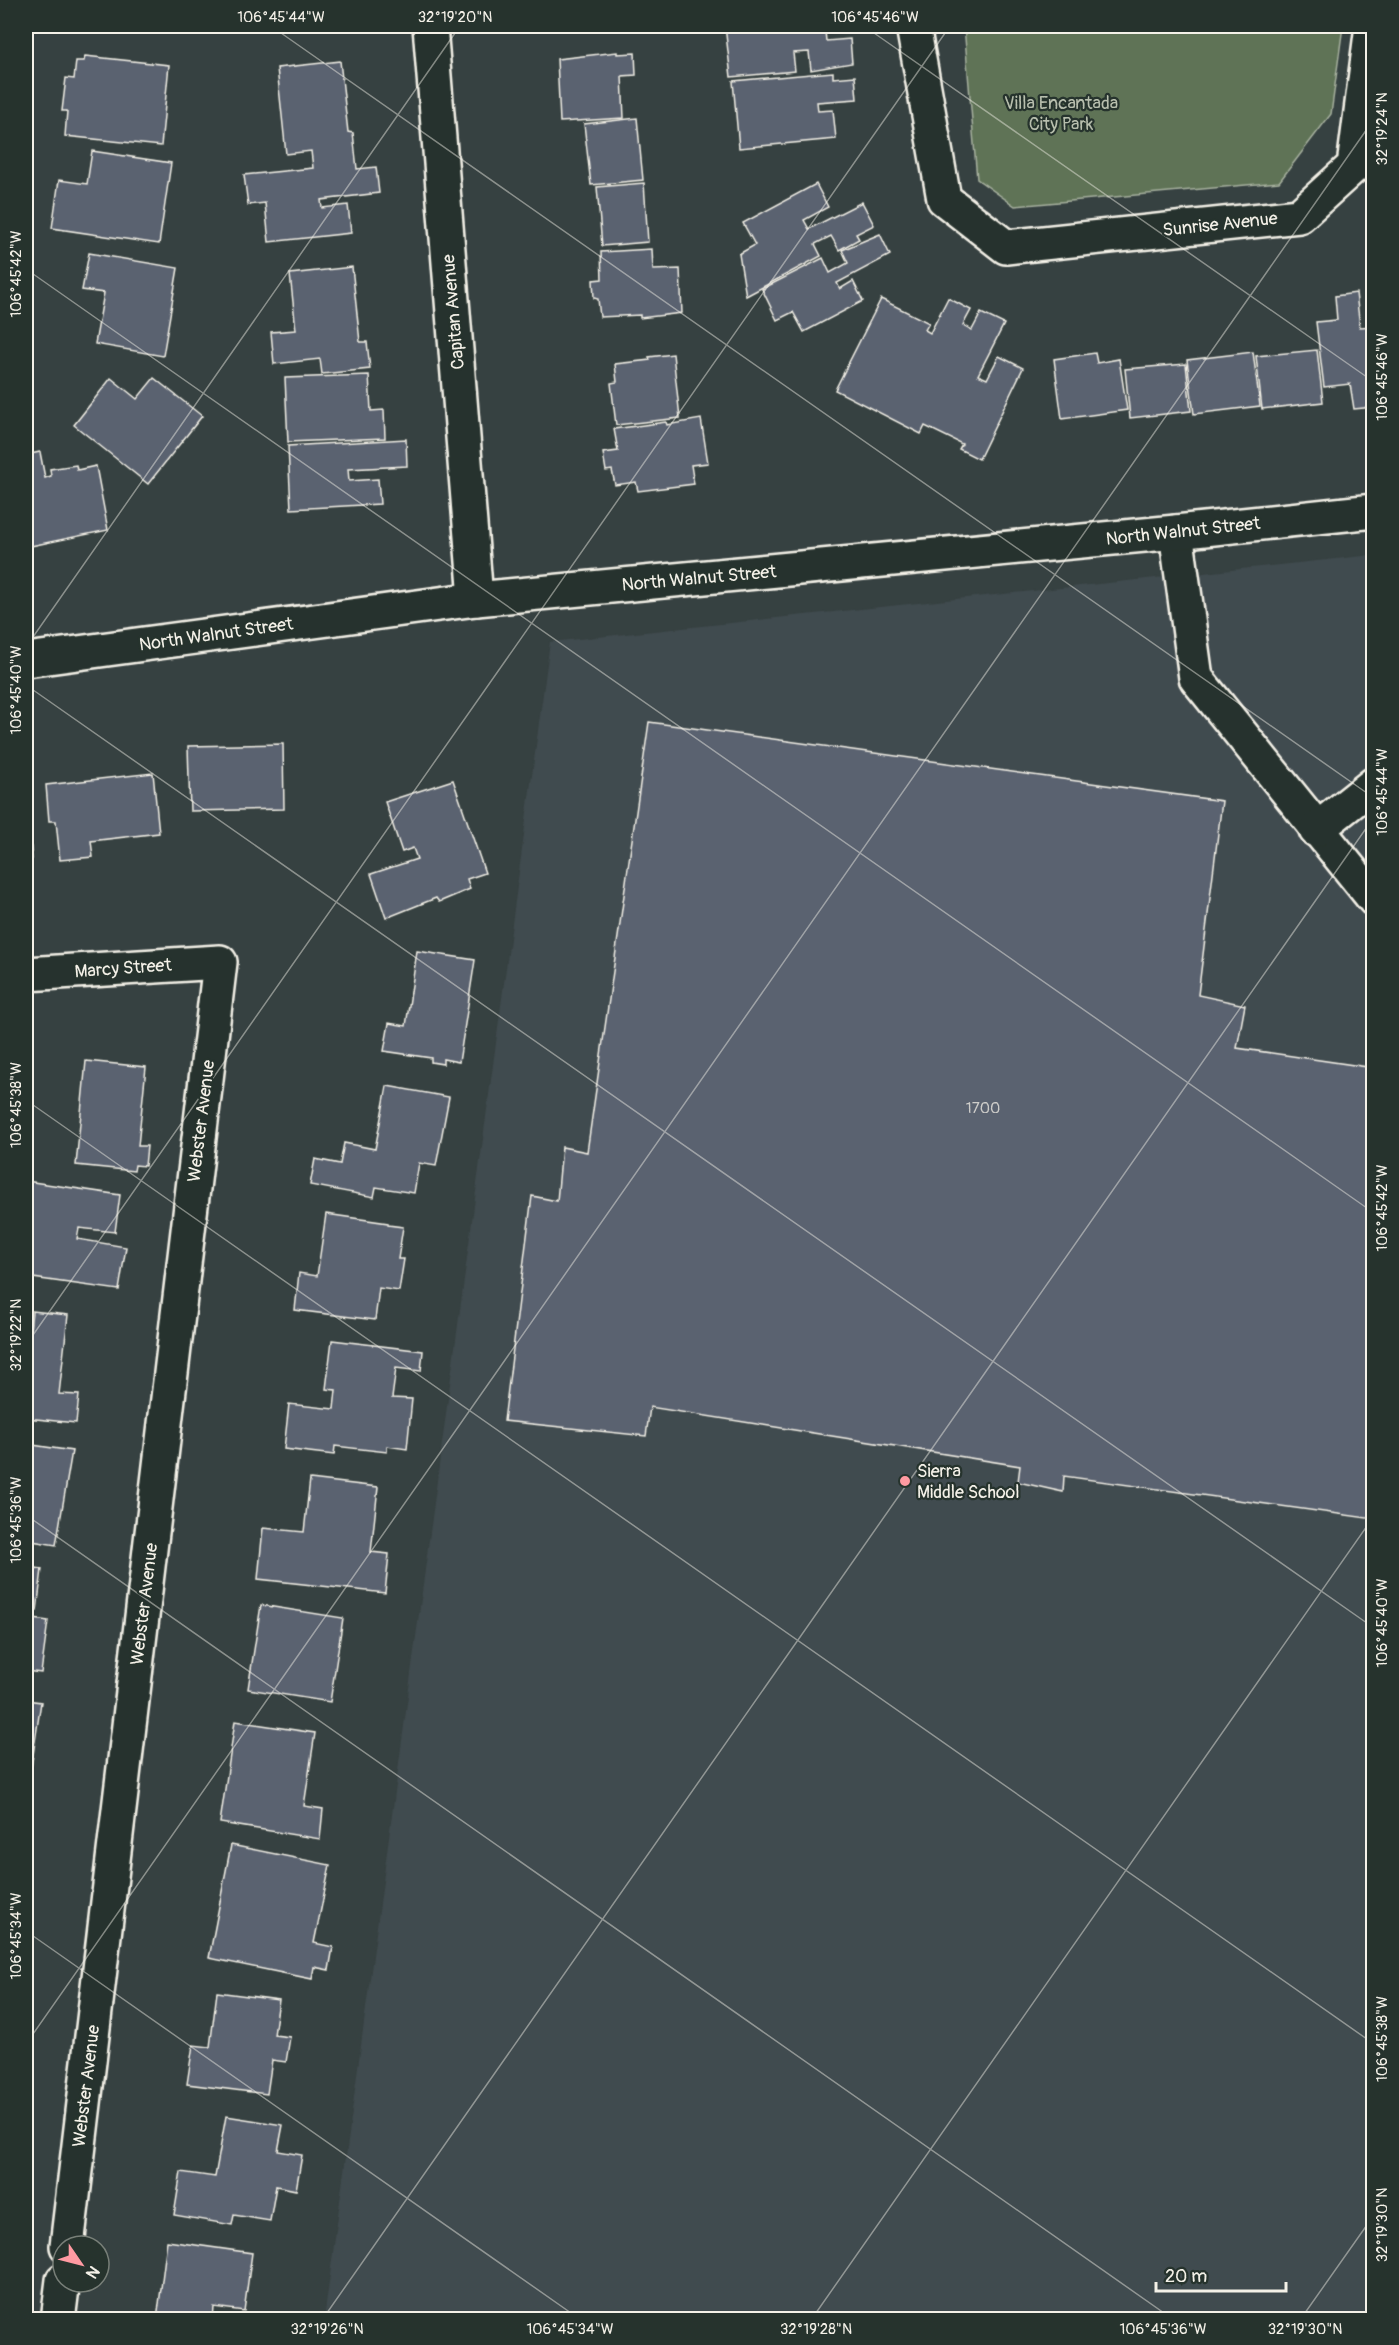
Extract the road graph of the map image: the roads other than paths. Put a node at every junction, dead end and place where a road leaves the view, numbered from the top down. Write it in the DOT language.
graph roads {
  1 [pos="430,26"];
  2 [pos="913,26"];
  3 [pos="1371,26"];
  4 [pos="1371,513"];
  5 [pos="1176,532"];
  6 [pos="476,599"];
  7 [pos="26,660"];
  8 [pos="1374,784"];
  9 [pos="1317,830"];
  10 [pos="1374,899"];
  11 [pos="220,962"];
  12 [pos="26,974"];
  13 [pos="68,2234"];
  14 [pos="61,2294"];
  15 [pos="58,2319"];
  1 -- 6 [label="street, Capitan Avenue"];
  2 -- 3 [label="street, Sunrise Avenue"];
  4 -- 5 [label="street, North Walnut Street"];
  5 -- 6 [label="street, North Walnut Street"];
  5 -- 9 [label="street"];
  6 -- 7 [label="street, North Walnut Street"];
  8 -- 9 [label="street"];
  9 -- 10 [label="street"];
  11 -- 12 [label="street, Marcy Street"];
  11 -- 13 [label="street, Webster Avenue"];
  14 -- 15 [label="street"];
}
